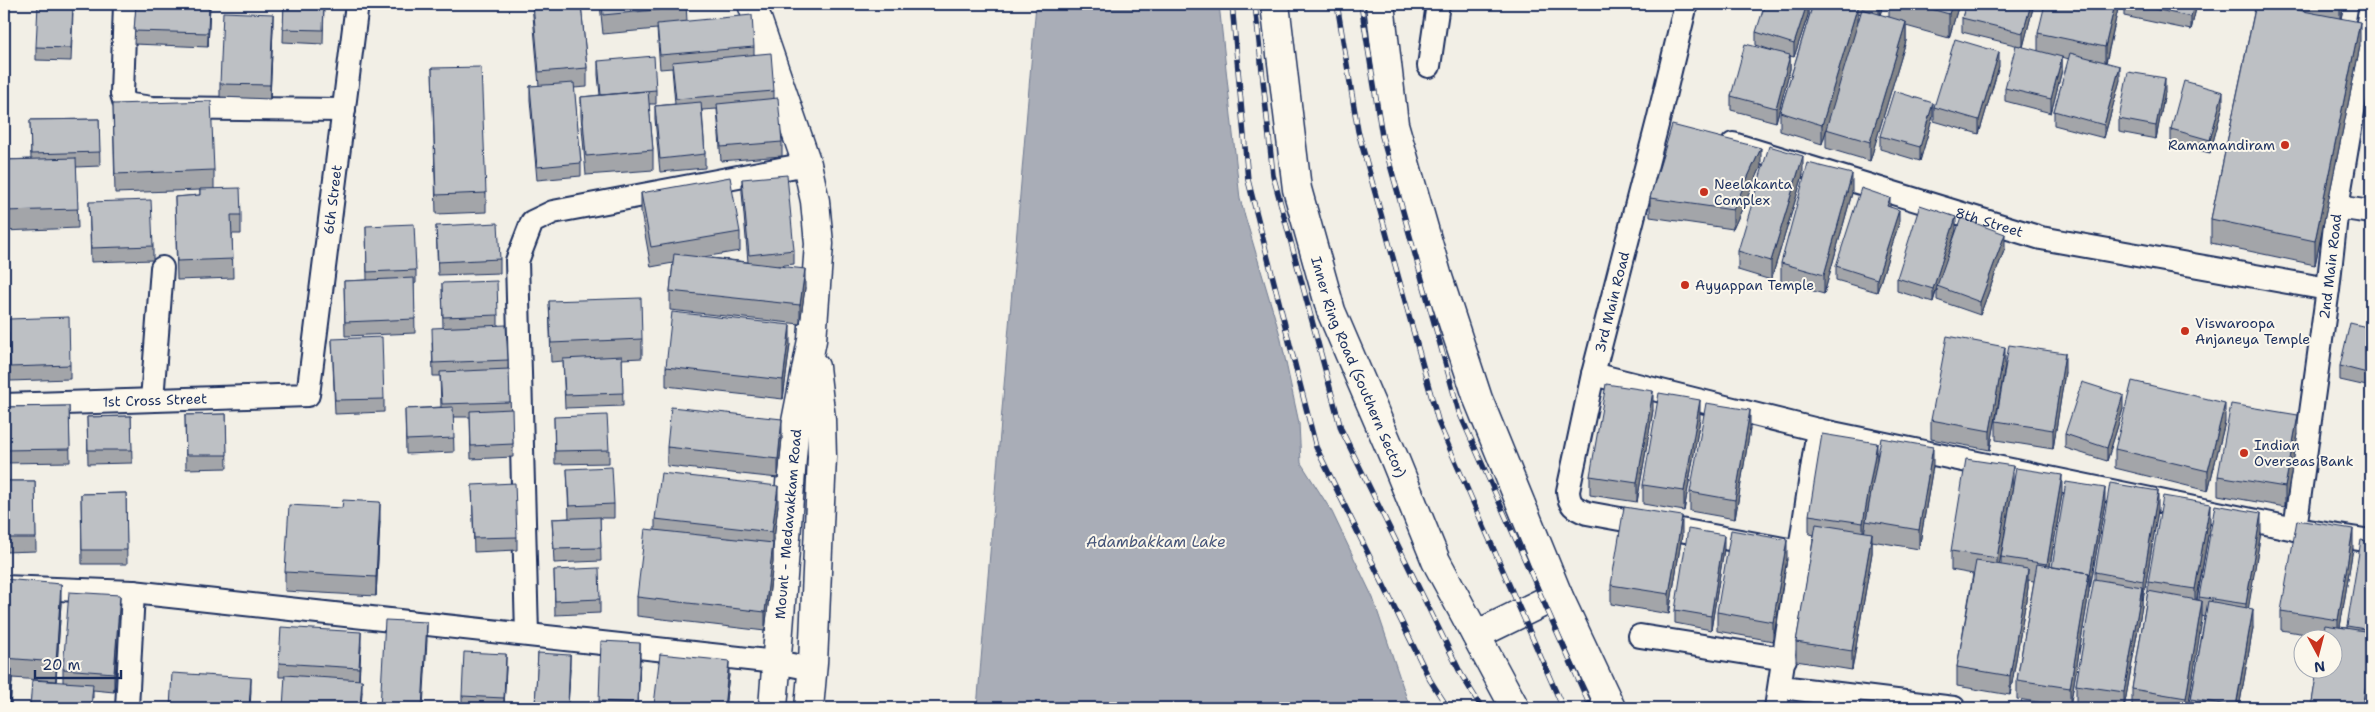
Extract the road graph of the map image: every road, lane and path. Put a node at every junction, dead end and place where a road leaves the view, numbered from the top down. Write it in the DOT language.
graph roads {
  1 [pos="125,4"];
  2 [pos="357,4"];
  3 [pos="752,4"];
  4 [pos="1275,4"];
  5 [pos="1380,4"];
  6 [pos="1438,4"];
  7 [pos="1686,4"];
  8 [pos="2371,4"];
  9 [pos="1429,66"];
  10 [pos="344,110"];
  11 [pos="1716,139"];
  12 [pos="807,164"];
  13 [pos="2337,207"];
  14 [pos="2371,212"];
  15 [pos="162,268"];
  16 [pos="2328,289"];
  17 [pos="812,340"];
  18 [pos="1593,374"];
  19 [pos="308,396"];
  20 [pos="152,400"];
  21 [pos="4,405"];
  22 [pos="1818,430"];
  23 [pos="2295,530"];
  24 [pos="2371,541"];
  25 [pos="1800,552"];
  26 [pos="4,587"];
  27 [pos="133,592"];
  28 [pos="1558,595"];
  29 [pos="527,634"];
  30 [pos="1476,635"];
  31 [pos="1640,636"];
  32 [pos="1785,659"];
  33 [pos="776,662"];
  34 [pos="813,669"];
  35 [pos="1780,686"];
  36 [pos="127,708"];
  37 [pos="773,708"];
  38 [pos="810,708"];
  39 [pos="1515,708"];
  40 [pos="1611,708"];
  41 [pos="1776,708"];
  42 [pos="1954,708"];
  1 -- 10 [label="street"];
  2 -- 10 [label="street, 6th Street"];
  3 -- 12 [label="main road, Mount - Medavakkam Road"];
  4 -- 30 [label="main road, Inner Ring Road (Southern Sector)"];
  5 -- 28 [label="main road"];
  6 -- 9 [label="street"];
  7 -- 18 [label="street, 3rd Main Road"];
  8 -- 13 [label="street, 2nd Main Road"];
  10 -- 19 [label="street, 6th Street"];
  11 -- 16 [label="street, 8th Street"];
  12 -- 17 [label="main road, Mount - Medavakkam Road"];
  12 -- 29 [label="street"];
  13 -- 14 [label="street"];
  13 -- 16 [label="street, 2nd Main Road"];
  15 -- 20 [label="street"];
  16 -- 23 [label="street, 2nd Main Road"];
  17 -- 33 [label="main road, Mount - Medavakkam Road"];
  17 -- 34 [label="main road, Mount - Medavakkam Road"];
  18 -- 22 [label="street"];
  18 -- 25 [label="street, 3rd Main Road"];
  19 -- 20 [label="street, 1st Cross Street"];
  20 -- 21 [label="street, 1st Cross Street"];
  22 -- 23 [label="street"];
  22 -- 25 [label="street"];
  23 -- 24 [label="street"];
  25 -- 32 [label="street"];
  26 -- 27 [label="street"];
  27 -- 29 [label="street"];
  27 -- 36 [label="street"];
  28 -- 30 [label="main road"];
  28 -- 40 [label="main road"];
  29 -- 33 [label="street"];
  30 -- 39 [label="main road, Inner Ring Road (Southern Sector)"];
  31 -- 32 [label="street"];
  32 -- 35 [label="street"];
  33 -- 34 [label="street"];
  33 -- 37 [label="main road, Mount - Medavakkam Road"];
  34 -- 38 [label="main road, Mount - Medavakkam Road"];
  35 -- 41 [label="street"];
  35 -- 42 [label="street"];
}
